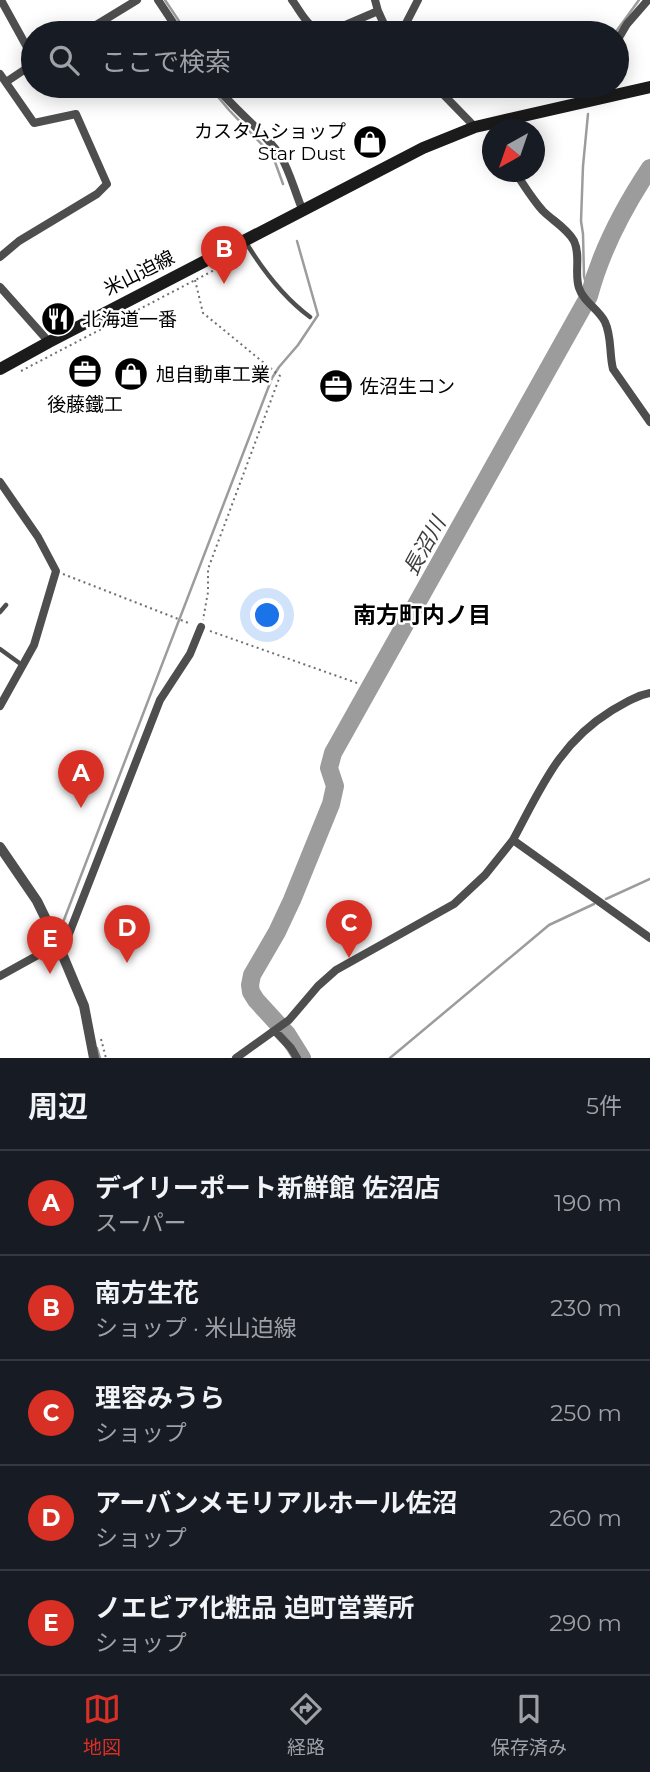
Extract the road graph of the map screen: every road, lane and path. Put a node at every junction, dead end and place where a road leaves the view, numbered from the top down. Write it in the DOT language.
graph roads {
  1 [pos="1,0"];
  2 [pos="137,0"];
  3 [pos="158,0"];
  4 [pos="292,0"];
  5 [pos="375,0"];
  6 [pos="418,0"];
  7 [pos="648,0"];
  8 [pos="377,11"];
  9 [pos="103,21"];
  10 [pos="172,21"];
  11 [pos="307,21"];
  12 [pos="355,21"];
  13 [pos="382,21"];
  14 [pos="407,21"];
  15 [pos="629,22"];
  16 [pos="21,36"];
  17 [pos="21,70"];
  18 [pos="3,78"];
  19 [pos="650,87"];
  20 [pos="629,92"];
  21 [pos="226,98"];
  22 [pos="449,98"];
  23 [pos="599,98"];
  24 [pos="594,99"];
  25 [pos="518,119"];
  26 [pos="482,126"];
  27 [pos="482,129"];
  28 [pos="522,182"];
  29 [pos="300,212"];
  30 [pos="245,241"];
  31 [pos="245,255"];
  32 [pos="0,257"];
  33 [pos="195,281"];
  34 [pos="0,287"];
  35 [pos="310,317"];
  36 [pos="49,342"];
  37 [pos="0,369"];
  38 [pos="18,373"];
  39 [pos="650,422"];
  40 [pos="0,482"];
  41 [pos="56,571"];
  42 [pos="6,605"];
  43 [pos="0,612"];
  44 [pos="199,627"];
  45 [pos="0,649"];
  46 [pos="23,665"];
  47 [pos="357,683"];
  48 [pos="650,693"];
  49 [pos="0,706"];
  50 [pos="513,840"];
  51 [pos="0,847"];
  52 [pos="650,938"];
  53 [pos="58,944"];
  54 [pos="0,976"];
  55 [pos="278,1028"];
  56 [pos="94,1058"];
  57 [pos="236,1058"];
  58 [pos="297,1058"];
  1 -- 16 [label="street"];
  2 -- 9 [label="street"];
  3 -- 10 [label="street"];
  4 -- 11 [label="street"];
  5 -- 8 [label="street"];
  6 -- 14 [label="street"];
  7 -- 15 [label="street"];
  8 -- 12 [label="street"];
  8 -- 13 [label="street"];
  17 -- 18 [label="street"];
  18 -- 32 [label="street"];
  19 -- 20 [label="main road, 米山迫線"];
  21 -- 29 [label="street"];
  22 -- 26 [label="street"];
  23 -- 24 [label="main road, 米山迫線"];
  24 -- 25 [label="main road, 米山迫線"];
  27 -- 29 [label="main road, 米山迫線"];
  28 -- 39 [label="street"];
  29 -- 30 [label="main road, 米山迫線"];
  30 -- 35 [label="lane"];
  30 -- 36 [label="main road, 米山迫線"];
  31 -- 33 [label="path"];
  33 -- 38 [label="path"];
  33 -- 44 [label="path"];
  34 -- 36 [label="street"];
  36 -- 37 [label="main road, 米山迫線"];
  40 -- 41 [label="street"];
  41 -- 44 [label="path"];
  41 -- 46 [label="street"];
  42 -- 43 [label="lane"];
  44 -- 47 [label="path"];
  44 -- 53 [label="street"];
  45 -- 46 [label="lane"];
  46 -- 49 [label="street"];
  48 -- 50 [label="street"];
  50 -- 52 [label="street"];
  50 -- 55 [label="street"];
  51 -- 53 [label="street"];
  53 -- 54 [label="street"];
  53 -- 56 [label="street"];
  55 -- 57 [label="street"];
  55 -- 58 [label="street"];
}
